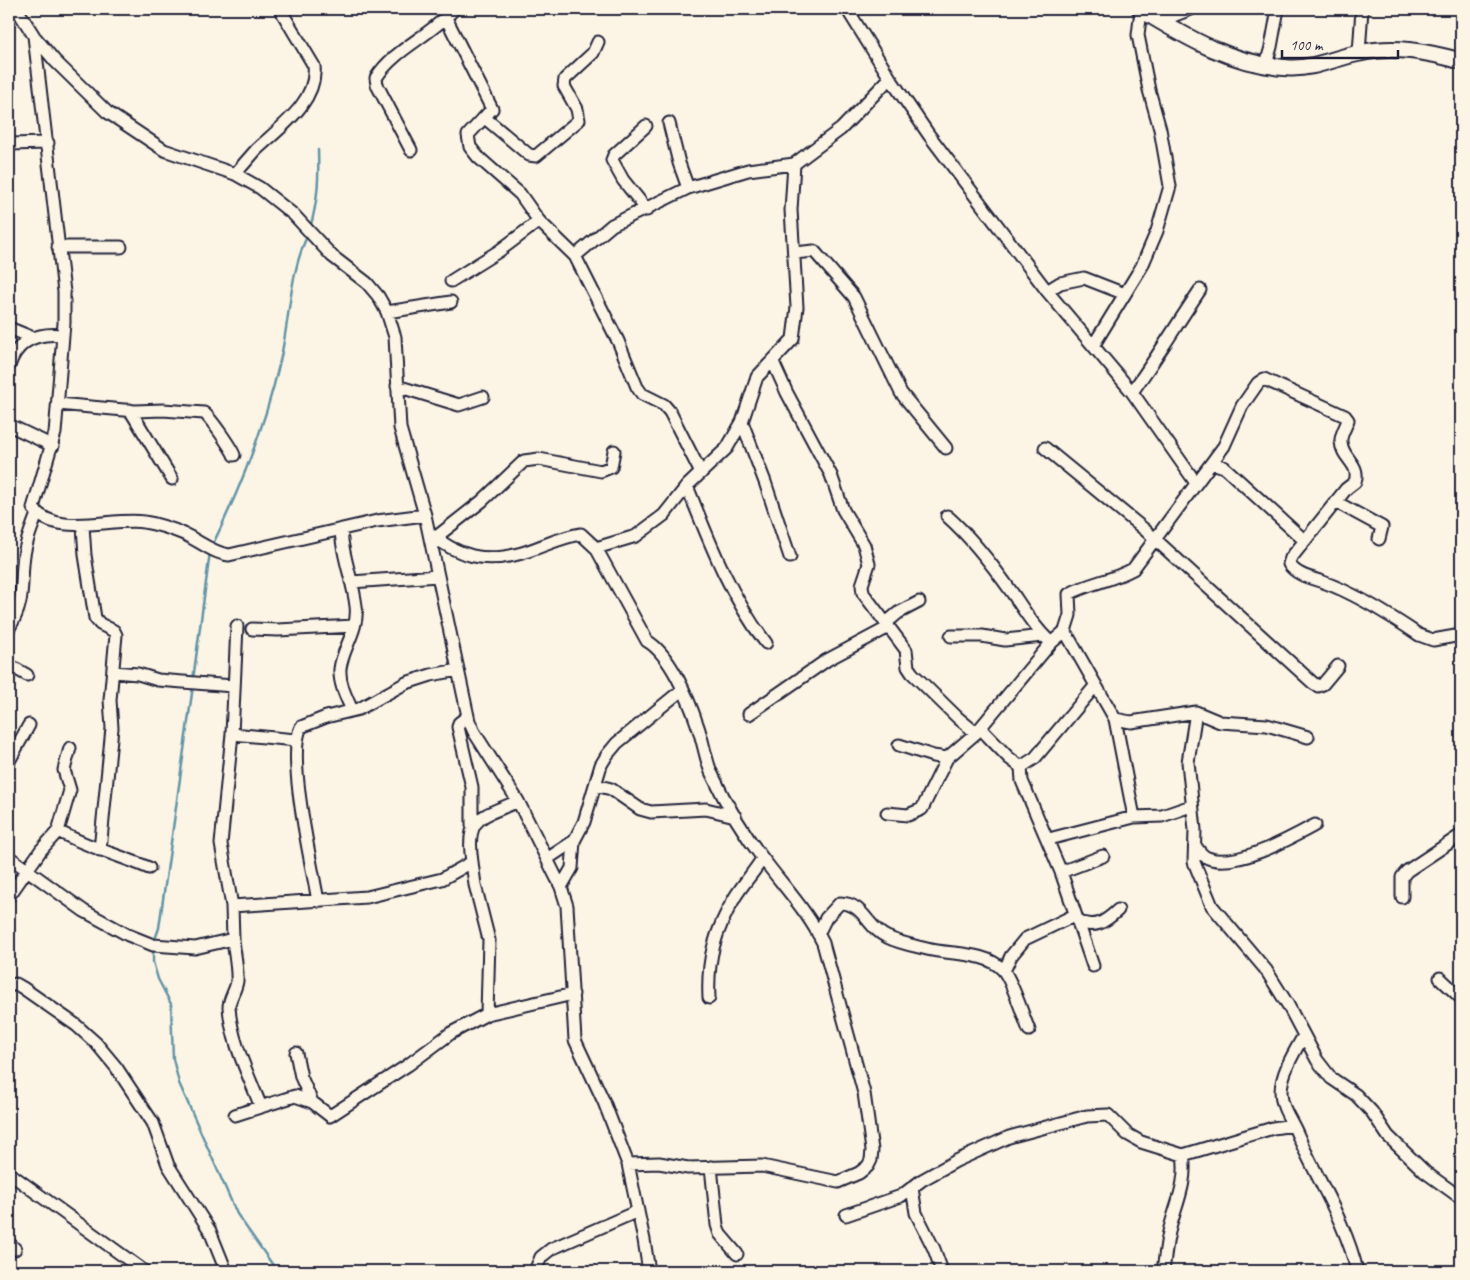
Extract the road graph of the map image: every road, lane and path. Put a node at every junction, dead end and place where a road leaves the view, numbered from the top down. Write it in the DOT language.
graph roads {
  1 [pos="17,9"];
  2 [pos="280,9"];
  3 [pos="454,9"];
  4 [pos="847,9"];
  5 [pos="1141,9"];
  6 [pos="1191,9"];
  7 [pos="1278,9"];
  8 [pos="1362,9"];
  9 [pos="1170,17"];
  10 [pos="446,18"];
  11 [pos="34,36"];
  12 [pos="598,42"];
  13 [pos="1360,53"];
  14 [pos="1461,61"];
  15 [pos="1266,64"];
  16 [pos="890,78"];
  17 [pos="484,118"];
  18 [pos="669,123"];
  19 [pos="646,126"];
  20 [pos="48,143"];
  21 [pos="9,144"];
  22 [pos="412,150"];
  23 [pos="794,164"];
  24 [pos="235,174"];
  25 [pos="688,188"];
  26 [pos="648,210"];
  27 [pos="539,221"];
  28 [pos="121,246"];
  29 [pos="58,247"];
  30 [pos="794,253"];
  31 [pos="575,256"];
  32 [pos="451,281"];
  33 [pos="1200,290"];
  34 [pos="1047,291"];
  35 [pos="1126,294"];
  36 [pos="451,302"];
  37 [pos="387,312"];
  38 [pos="9,328"];
  39 [pos="63,334"];
  40 [pos="31,337"];
  41 [pos="1093,346"];
  42 [pos="774,362"];
  43 [pos="9,366"];
  44 [pos="397,386"];
  45 [pos="1132,392"];
  46 [pos="483,397"];
  47 [pos="58,404"];
  48 [pos="130,410"];
  49 [pos="742,422"];
  50 [pos="9,426"];
  51 [pos="53,446"];
  52 [pos="946,448"];
  53 [pos="1045,448"];
  54 [pos="614,450"];
  55 [pos="234,455"];
  56 [pos="1212,463"];
  57 [pos="701,473"];
  58 [pos="172,478"];
  59 [pos="1196,484"];
  60 [pos="688,486"];
  61 [pos="1336,502"];
  62 [pos="37,514"];
  63 [pos="425,515"];
  64 [pos="947,516"];
  65 [pos="83,526"];
  66 [pos="341,530"];
  67 [pos="432,536"];
  68 [pos="1379,539"];
  69 [pos="1153,540"];
  70 [pos="1304,540"];
  71 [pos="596,548"];
  72 [pos="790,557"];
  73 [pos="438,576"];
  74 [pos="352,582"];
  75 [pos="919,602"];
  76 [pos="887,625"];
  77 [pos="237,626"];
  78 [pos="354,626"];
  79 [pos="9,628"];
  80 [pos="252,629"];
  81 [pos="1065,631"];
  82 [pos="1461,635"];
  83 [pos="951,636"];
  84 [pos="1047,640"];
  85 [pos="766,643"];
  86 [pos="9,665"];
  87 [pos="1338,666"];
  88 [pos="458,670"];
  89 [pos="113,672"];
  90 [pos="27,675"];
  91 [pos="1096,685"];
  92 [pos="233,686"];
  93 [pos="683,689"];
  94 [pos="352,710"];
  95 [pos="1196,712"];
  96 [pos="749,714"];
  97 [pos="468,716"];
  98 [pos="1115,719"];
  99 [pos="29,725"];
  100 [pos="978,730"];
  101 [pos="232,734"];
  102 [pos="1308,737"];
  103 [pos="296,740"];
  104 [pos="899,745"];
  105 [pos="70,748"];
  106 [pos="947,758"];
  107 [pos="9,761"];
  108 [pos="1021,767"];
  109 [pos="596,785"];
  110 [pos="518,801"];
  111 [pos="1191,806"];
  112 [pos="887,813"];
  113 [pos="735,816"];
  114 [pos="1134,817"];
  115 [pos="472,825"];
  116 [pos="1315,825"];
  117 [pos="58,831"];
  118 [pos="1461,835"];
  119 [pos="1049,839"];
  120 [pos="574,842"];
  121 [pos="1195,845"];
  122 [pos="100,850"];
  123 [pos="9,856"];
  124 [pos="1103,856"];
  125 [pos="547,859"];
  126 [pos="762,859"];
  127 [pos="472,862"];
  128 [pos="149,868"];
  129 [pos="26,870"];
  130 [pos="1061,872"];
  131 [pos="562,887"];
  132 [pos="9,896"];
  133 [pos="1402,897"];
  134 [pos="318,901"];
  135 [pos="232,906"];
  136 [pos="1118,910"];
  137 [pos="1076,918"];
  138 [pos="818,934"];
  139 [pos="233,939"];
  140 [pos="1092,966"];
  141 [pos="1004,971"];
  142 [pos="1440,978"];
  143 [pos="9,986"];
  144 [pos="573,994"];
  145 [pos="708,998"];
  146 [pos="1461,998"];
  147 [pos="486,1014"];
  148 [pos="1029,1030"];
  149 [pos="1304,1035"];
  150 [pos="296,1053"];
  151 [pos="312,1102"];
  152 [pos="261,1107"];
  153 [pos="235,1115"];
  154 [pos="1293,1125"];
  155 [pos="1183,1155"];
  156 [pos="628,1164"];
  157 [pos="711,1167"];
  158 [pos="9,1173"];
  159 [pos="912,1188"];
  160 [pos="1461,1198"];
  161 [pos="638,1211"];
  162 [pos="846,1215"];
  163 [pos="737,1254"];
  164 [pos="144,1271"];
  165 [pos="226,1271"];
  166 [pos="535,1271"];
  167 [pos="648,1271"];
  168 [pos="942,1271"];
  169 [pos="1163,1271"];
  170 [pos="1357,1271"];
  1 -- 11 [label="street"];
  2 -- 24 [label="street"];
  3 -- 10 [label="street"];
  4 -- 16 [label="street"];
  5 -- 9 [label="main road"];
  5 -- 35 [label="street"];
  6 -- 9 [label="street"];
  7 -- 15 [label="street"];
  8 -- 13 [label="street"];
  9 -- 15 [label="main road"];
  10 -- 17 [label="street"];
  10 -- 22 [label="street"];
  11 -- 20 [label="street"];
  11 -- 24 [label="street"];
  12 -- 17 [label="street"];
  13 -- 14 [label="main road"];
  13 -- 15 [label="main road"];
  16 -- 23 [label="street"];
  16 -- 34 [label="street"];
  17 -- 27 [label="street"];
  18 -- 25 [label="street"];
  19 -- 26 [label="street"];
  20 -- 21 [label="street"];
  20 -- 29 [label="street"];
  23 -- 25 [label="street"];
  23 -- 30 [label="street"];
  24 -- 37 [label="street"];
  25 -- 26 [label="street"];
  26 -- 31 [label="street"];
  27 -- 31 [label="street"];
  27 -- 32 [label="street"];
  28 -- 29 [label="street"];
  29 -- 39 [label="street"];
  30 -- 42 [label="street"];
  30 -- 52 [label="street"];
  31 -- 57 [label="street"];
  33 -- 45 [label="street"];
  34 -- 35 [label="street"];
  34 -- 41 [label="street"];
  35 -- 41 [label="street"];
  36 -- 37 [label="street"];
  37 -- 44 [label="street"];
  38 -- 40 [label="street"];
  39 -- 40 [label="street"];
  39 -- 47 [label="street"];
  40 -- 43 [label="street"];
  41 -- 45 [label="street"];
  42 -- 49 [label="street"];
  42 -- 76 [label="street"];
  44 -- 46 [label="street"];
  44 -- 63 [label="street"];
  45 -- 59 [label="street"];
  47 -- 48 [label="street"];
  47 -- 51 [label="street"];
  48 -- 55 [label="street"];
  48 -- 58 [label="street"];
  49 -- 57 [label="street"];
  49 -- 72 [label="street"];
  50 -- 51 [label="street"];
  51 -- 62 [label="street"];
  53 -- 69 [label="street"];
  54 -- 67 [label="street"];
  56 -- 59 [label="street"];
  56 -- 61 [label="street"];
  56 -- 70 [label="street"];
  57 -- 60 [label="street"];
  59 -- 69 [label="street"];
  60 -- 71 [label="street"];
  60 -- 85 [label="street"];
  61 -- 68 [label="street"];
  61 -- 70 [label="street"];
  62 -- 65 [label="street"];
  62 -- 79 [label="street"];
  63 -- 66 [label="street"];
  63 -- 67 [label="street"];
  64 -- 84 [label="street"];
  65 -- 66 [label="street"];
  65 -- 89 [label="street"];
  66 -- 74 [label="street"];
  67 -- 71 [label="street"];
  67 -- 73 [label="street"];
  69 -- 81 [label="street"];
  69 -- 87 [label="street"];
  70 -- 82 [label="street"];
  71 -- 93 [label="street"];
  73 -- 74 [label="street"];
  73 -- 88 [label="street"];
  74 -- 78 [label="street"];
  75 -- 76 [label="street"];
  76 -- 96 [label="street"];
  76 -- 100 [label="street"];
  77 -- 92 [label="street"];
  78 -- 80 [label="street"];
  78 -- 94 [label="street"];
  81 -- 84 [label="street"];
  81 -- 91 [label="street"];
  83 -- 84 [label="street"];
  84 -- 100 [label="street"];
  86 -- 90 [label="street"];
  88 -- 94 [label="street"];
  88 -- 97 [label="street"];
  89 -- 92 [label="street"];
  89 -- 122 [label="street"];
  91 -- 98 [label="street"];
  91 -- 108 [label="street"];
  92 -- 101 [label="street"];
  93 -- 109 [label="street"];
  93 -- 113 [label="street"];
  94 -- 103 [label="street"];
  95 -- 98 [label="street"];
  95 -- 102 [label="street"];
  95 -- 111 [label="street"];
  97 -- 110 [label="street"];
  97 -- 115 [label="street"];
  98 -- 114 [label="street"];
  99 -- 107 [label="street"];
  100 -- 106 [label="street"];
  100 -- 108 [label="street"];
  101 -- 103 [label="street"];
  101 -- 135 [label="street"];
  103 -- 134 [label="street"];
  104 -- 106 [label="street"];
  105 -- 117 [label="street"];
  106 -- 112 [label="street"];
  108 -- 119 [label="street"];
  109 -- 113 [label="street"];
  109 -- 120 [label="street"];
  110 -- 115 [label="street"];
  110 -- 125 [label="street"];
  111 -- 114 [label="street"];
  111 -- 121 [label="street"];
  113 -- 126 [label="street"];
  114 -- 119 [label="street"];
  115 -- 127 [label="street"];
  116 -- 121 [label="street"];
  117 -- 122 [label="street"];
  117 -- 129 [label="street"];
  118 -- 133 [label="street"];
  119 -- 130 [label="street"];
  120 -- 125 [label="street"];
  120 -- 131 [label="street"];
  121 -- 149 [label="street"];
  122 -- 128 [label="street"];
  123 -- 129 [label="street"];
  124 -- 130 [label="street"];
  125 -- 131 [label="street"];
  126 -- 138 [label="street"];
  126 -- 145 [label="street"];
  127 -- 134 [label="street"];
  127 -- 147 [label="street"];
  129 -- 132 [label="street"];
  129 -- 139 [label="street"];
  130 -- 137 [label="street"];
  131 -- 144 [label="street"];
  134 -- 135 [label="street"];
  135 -- 139 [label="street"];
  136 -- 137 [label="street"];
  137 -- 140 [label="street"];
  137 -- 141 [label="street"];
  138 -- 141 [label="street"];
  138 -- 157 [label="street"];
  139 -- 152 [label="street"];
  141 -- 148 [label="street"];
  142 -- 146 [label="street"];
  143 -- 165 [label="street"];
  144 -- 147 [label="street"];
  144 -- 156 [label="street"];
  147 -- 151 [label="street"];
  149 -- 154 [label="street"];
  149 -- 160 [label="street"];
  150 -- 151 [label="street"];
  151 -- 152 [label="street"];
  152 -- 153 [label="street"];
  154 -- 155 [label="street"];
  154 -- 170 [label="street"];
  155 -- 159 [label="street"];
  155 -- 169 [label="street"];
  156 -- 157 [label="street"];
  156 -- 161 [label="street"];
  157 -- 163 [label="street"];
  158 -- 164 [label="street"];
  159 -- 162 [label="street"];
  159 -- 168 [label="street"];
  161 -- 166 [label="street"];
  161 -- 167 [label="street"];
}
